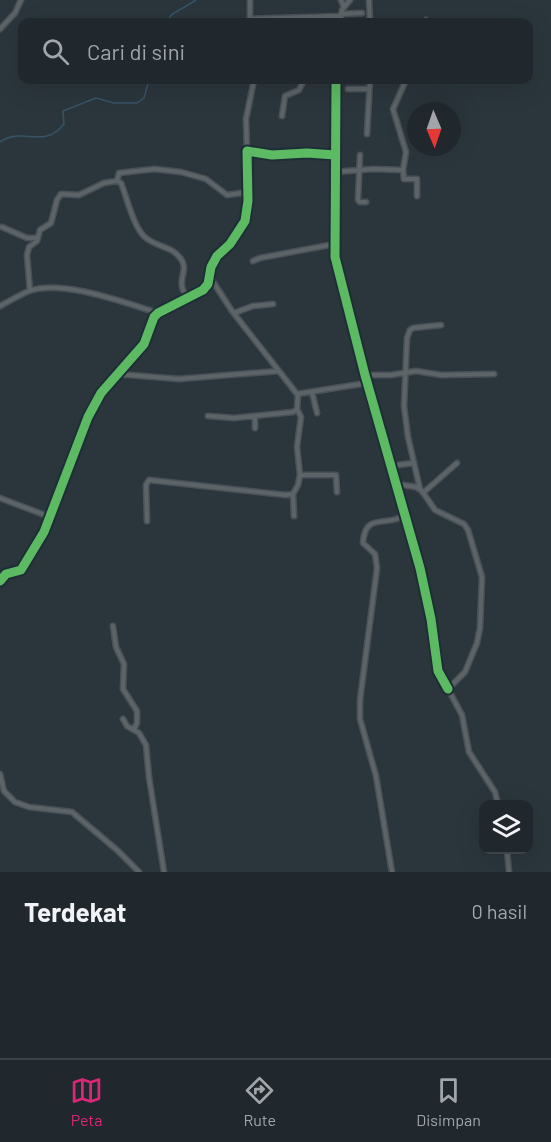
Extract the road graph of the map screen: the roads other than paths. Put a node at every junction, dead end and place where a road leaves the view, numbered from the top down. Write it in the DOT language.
graph roads {
  1 [pos="21,0"];
  2 [pos="250,0"];
  3 [pos="341,0"];
  4 [pos="350,0"];
  5 [pos="369,0"];
  6 [pos="344,7"];
  7 [pos="362,13"];
  8 [pos="341,15"];
  9 [pos="250,18"];
  10 [pos="296,18"];
  11 [pos="341,18"];
  12 [pos="370,18"];
  13 [pos="0,29"];
  14 [pos="253,84"];
  15 [pos="302,84"];
  16 [pos="336,84"];
  17 [pos="370,84"];
  18 [pos="404,84"];
  19 [pos="348,89"];
  20 [pos="369,89"];
  21 [pos="282,116"];
  22 [pos="367,134"];
  23 [pos="247,151"];
  24 [pos="335,155"];
  25 [pos="360,155"];
  26 [pos="403,170"];
  27 [pos="360,171"];
  28 [pos="335,172"];
  29 [pos="117,181"];
  30 [pos="248,192"];
  31 [pos="417,196"];
  32 [pos="366,202"];
  33 [pos="2,227"];
  34 [pos="38,238"];
  35 [pos="334,244"];
  36 [pos="253,261"];
  37 [pos="210,277"];
  38 [pos="30,291"];
  39 [pos="188,299"];
  40 [pos="273,304"];
  41 [pos="0,306"];
  42 [pos="158,313"];
  43 [pos="234,313"];
  44 [pos="441,325"];
  45 [pos="279,371"];
  46 [pos="117,374"];
  47 [pos="405,374"];
  48 [pos="494,374"];
  49 [pos="365,375"];
  50 [pos="367,383"];
  51 [pos="312,392"];
  52 [pos="298,394"];
  53 [pos="297,409"];
  54 [pos="317,413"];
  55 [pos="208,416"];
  56 [pos="255,416"];
  57 [pos="255,428"];
  58 [pos="413,463"];
  59 [pos="458,463"];
  60 [pos="398,465"];
  61 [pos="300,475"];
  62 [pos="396,484"];
  63 [pos="421,491"];
  64 [pos="337,492"];
  65 [pos="292,494"];
  66 [pos="0,498"];
  67 [pos="405,515"];
  68 [pos="294,516"];
  69 [pos="50,517"];
  70 [pos="147,521"];
  71 [pos="0,581"];
  72 [pos="113,626"];
  73 [pos="448,689"];
  74 [pos="123,719"];
  75 [pos="134,729"];
  76 [pos="0,774"];
  77 [pos="497,800"];
  78 [pos="507,854"];
  79 [pos="139,872"];
  80 [pos="164,872"];
  81 [pos="392,872"];
  82 [pos="509,872"];
  1 -- 13 [label="street"];
  2 -- 9 [label="street"];
  3 -- 6 [label="street"];
  4 -- 6 [label="street"];
  5 -- 12 [label="street"];
  6 -- 8 [label="street"];
  7 -- 8 [label="street"];
  8 -- 10 [label="street"];
  8 -- 11 [label="street"];
  14 -- 23 [label="street"];
  15 -- 21 [label="street"];
  16 -- 24 [label="street"];
  17 -- 20 [label="street"];
  18 -- 26 [label="street"];
  19 -- 20 [label="street"];
  20 -- 22 [label="street"];
  23 -- 24 [label="street"];
  23 -- 30 [label="street"];
  24 -- 28 [label="street"];
  25 -- 27 [label="street"];
  26 -- 27 [label="street"];
  26 -- 31 [label="street"];
  27 -- 28 [label="street"];
  27 -- 32 [label="street"];
  28 -- 35 [label="street"];
  29 -- 30 [label="street"];
  29 -- 34 [label="street"];
  29 -- 39 [label="street"];
  30 -- 37 [label="street"];
  33 -- 34 [label="street"];
  34 -- 38 [label="street"];
  35 -- 36 [label="street"];
  35 -- 49 [label="street"];
  37 -- 39 [label="street"];
  37 -- 43 [label="street"];
  38 -- 41 [label="street"];
  38 -- 42 [label="street"];
  39 -- 42 [label="street"];
  40 -- 43 [label="street"];
  42 -- 46 [label="street"];
  43 -- 45 [label="street"];
  44 -- 47 [label="street"];
  45 -- 46 [label="street"];
  45 -- 52 [label="street"];
  46 -- 69 [label="street"];
  47 -- 48 [label="street"];
  47 -- 49 [label="street"];
  47 -- 58 [label="street"];
  49 -- 50 [label="street"];
  50 -- 51 [label="street"];
  50 -- 62 [label="street"];
  51 -- 52 [label="street"];
  51 -- 54 [label="street"];
  52 -- 53 [label="street"];
  53 -- 56 [label="street"];
  53 -- 61 [label="street"];
  55 -- 56 [label="street"];
  56 -- 57 [label="street"];
  58 -- 60 [label="street"];
  58 -- 63 [label="street"];
  59 -- 63 [label="street"];
  61 -- 64 [label="street"];
  61 -- 65 [label="street"];
  62 -- 63 [label="street"];
  62 -- 67 [label="street"];
  63 -- 73 [label="street"];
  65 -- 68 [label="street"];
  65 -- 70 [label="street"];
  66 -- 69 [label="street"];
  67 -- 73 [label="street"];
  67 -- 81 [label="street"];
  69 -- 71 [label="street"];
  72 -- 75 [label="street"];
  73 -- 77 [label="street"];
  74 -- 75 [label="street"];
  75 -- 80 [label="street"];
  76 -- 79 [label="street"];
  78 -- 82 [label="street"];
}
